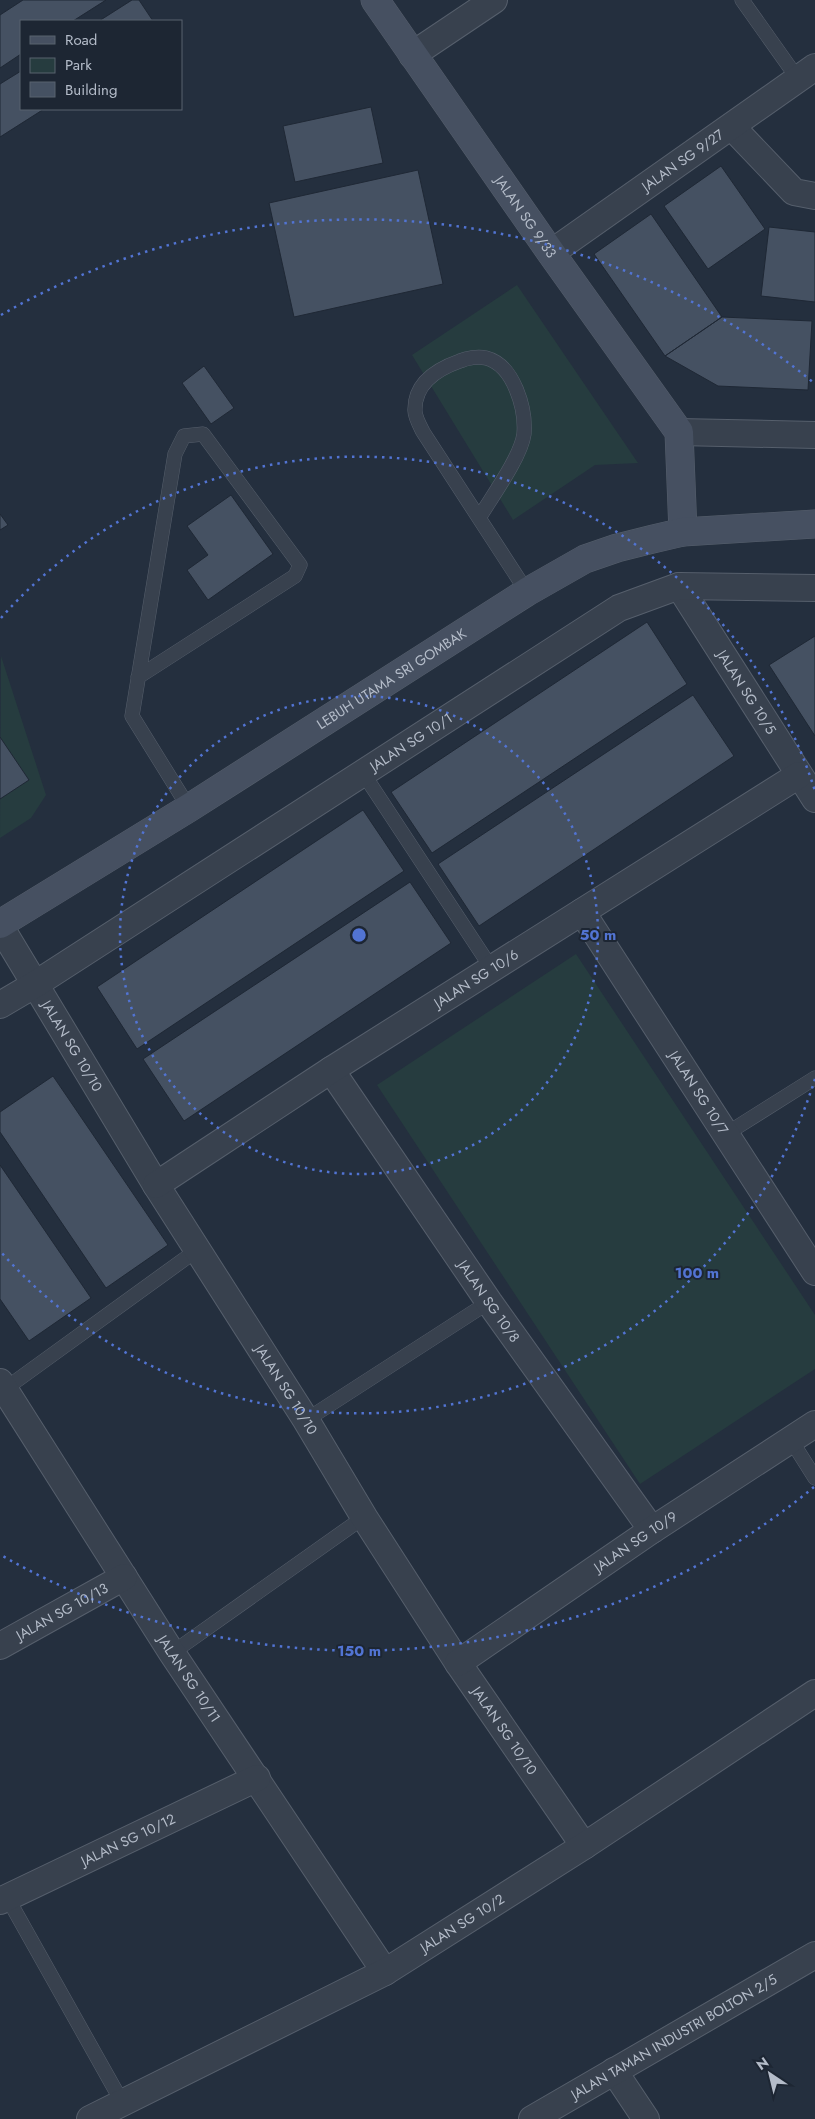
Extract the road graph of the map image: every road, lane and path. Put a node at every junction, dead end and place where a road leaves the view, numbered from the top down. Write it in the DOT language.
graph roads {
  1 [pos="375,0"];
  2 [pos="494,0"];
  3 [pos="742,0"];
  4 [pos="412,55"];
  5 [pos="807,73"];
  6 [pos="732,127"];
  7 [pos="815,196"];
  8 [pos="551,253"];
  9 [pos="680,432"];
  10 [pos="815,435"];
  11 [pos="479,518"];
  12 [pos="815,524"];
  13 [pos="683,532"];
  14 [pos="679,586"];
  15 [pos="815,588"];
  16 [pos="527,592"];
  17 [pos="138,677"];
  18 [pos="363,773"];
  19 [pos="799,774"];
  20 [pos="815,799"];
  21 [pos="189,808"];
  22 [pos="582,912"];
  23 [pos="0,925"];
  24 [pos="492,969"];
  25 [pos="34,985"];
  26 [pos="0,1005"];
  27 [pos="331,1070"];
  28 [pos="815,1078"];
  29 [pos="726,1134"];
  30 [pos="156,1185"];
  31 [pos="197,1250"];
  32 [pos="815,1272"];
  33 [pos="489,1302"];
  34 [pos="2,1385"];
  35 [pos="306,1420"];
  36 [pos="815,1424"];
  37 [pos="791,1440"];
  38 [pos="815,1478"];
  39 [pos="364,1517"];
  40 [pos="652,1530"];
  41 [pos="124,1577"];
  42 [pos="0,1646"];
  43 [pos="172,1653"];
  44 [pos="458,1663"];
  45 [pos="815,1693"];
  46 [pos="257,1778"];
  47 [pos="584,1846"];
  48 [pos="4,1899"];
  49 [pos="815,1955"];
  50 [pos="384,1972"];
  51 [pos="614,2071"];
  52 [pos="122,2102"];
  53 [pos="90,2119"];
  54 [pos="532,2119"];
  55 [pos="646,2119"];
  1 -- 4 [label="street, JALAN SG 9/33"];
  2 -- 4 [label="street"];
  3 -- 5 [label="lane"];
  4 -- 8 [label="street, JALAN SG 9/33"];
  5 -- 6 [label="street, JALAN SG 9/27"];
  6 -- 7 [label="street"];
  6 -- 8 [label="street, JALAN SG 9/27"];
  8 -- 9 [label="street, JALAN SG 9/33"];
  9 -- 10 [label="street"];
  9 -- 13 [label="street"];
  11 -- 11 [label="lane"];
  11 -- 16 [label="lane"];
  12 -- 13 [label="street, LEBUH UTAMA SRI GOMBAK"];
  13 -- 16 [label="street, LEBUH UTAMA SRI GOMBAK"];
  14 -- 15 [label="street, JALAN SG 10/1"];
  14 -- 18 [label="street, JALAN SG 10/1"];
  14 -- 19 [label="street, JALAN SG 10/5"];
  16 -- 21 [label="street, LEBUH UTAMA SRI GOMBAK"];
  17 -- 17 [label="lane"];
  17 -- 21 [label="lane"];
  18 -- 24 [label="lane"];
  18 -- 25 [label="street, JALAN SG 10/1"];
  19 -- 20 [label="street, JALAN SG 10/5"];
  19 -- 22 [label="street, JALAN SG 10/6"];
  21 -- 23 [label="street, LEBUH UTAMA SRI GOMBAK"];
  22 -- 24 [label="street, JALAN SG 10/6"];
  22 -- 29 [label="street, JALAN SG 10/7"];
  23 -- 25 [label="street, JALAN SG 10/10"];
  24 -- 27 [label="street, JALAN SG 10/6"];
  25 -- 26 [label="street, JALAN SG 10/1"];
  25 -- 30 [label="street, JALAN SG 10/10"];
  27 -- 30 [label="street, JALAN SG 10/6"];
  27 -- 33 [label="street, JALAN SG 10/8"];
  28 -- 29 [label="lane"];
  29 -- 32 [label="street, JALAN SG 10/7"];
  30 -- 31 [label="street, JALAN SG 10/10"];
  31 -- 34 [label="lane"];
  31 -- 35 [label="street, JALAN SG 10/10"];
  33 -- 35 [label="lane"];
  33 -- 40 [label="street, JALAN SG 10/8"];
  34 -- 41 [label="street, JALAN SG 10/11"];
  35 -- 39 [label="street, JALAN SG 10/10"];
  36 -- 37 [label="street, JALAN SG 10/9"];
  37 -- 38 [label="lane"];
  37 -- 40 [label="street, JALAN SG 10/9"];
  39 -- 43 [label="lane"];
  39 -- 44 [label="street, JALAN SG 10/10"];
  40 -- 44 [label="street, JALAN SG 10/9"];
  41 -- 42 [label="street, JALAN SG 10/13"];
  41 -- 43 [label="street, JALAN SG 10/11"];
  43 -- 46 [label="street, JALAN SG 10/11"];
  44 -- 47 [label="street, JALAN SG 10/10"];
  45 -- 47 [label="street, JALAN SG 10/2"];
  46 -- 48 [label="street, JALAN SG 10/12"];
  46 -- 50 [label="street, JALAN SG 10/11"];
  47 -- 50 [label="street, JALAN SG 10/2"];
  48 -- 52 [label="lane"];
  49 -- 51 [label="street, JALAN TAMAN INDUSTRI BOLTON 2/5"];
  50 -- 52 [label="street, JALAN SG 10/2"];
  51 -- 54 [label="street, JALAN TAMAN INDUSTRI BOLTON 2/5"];
  51 -- 55 [label="street"];
  52 -- 53 [label="street, JALAN SG 10/2"];
}
